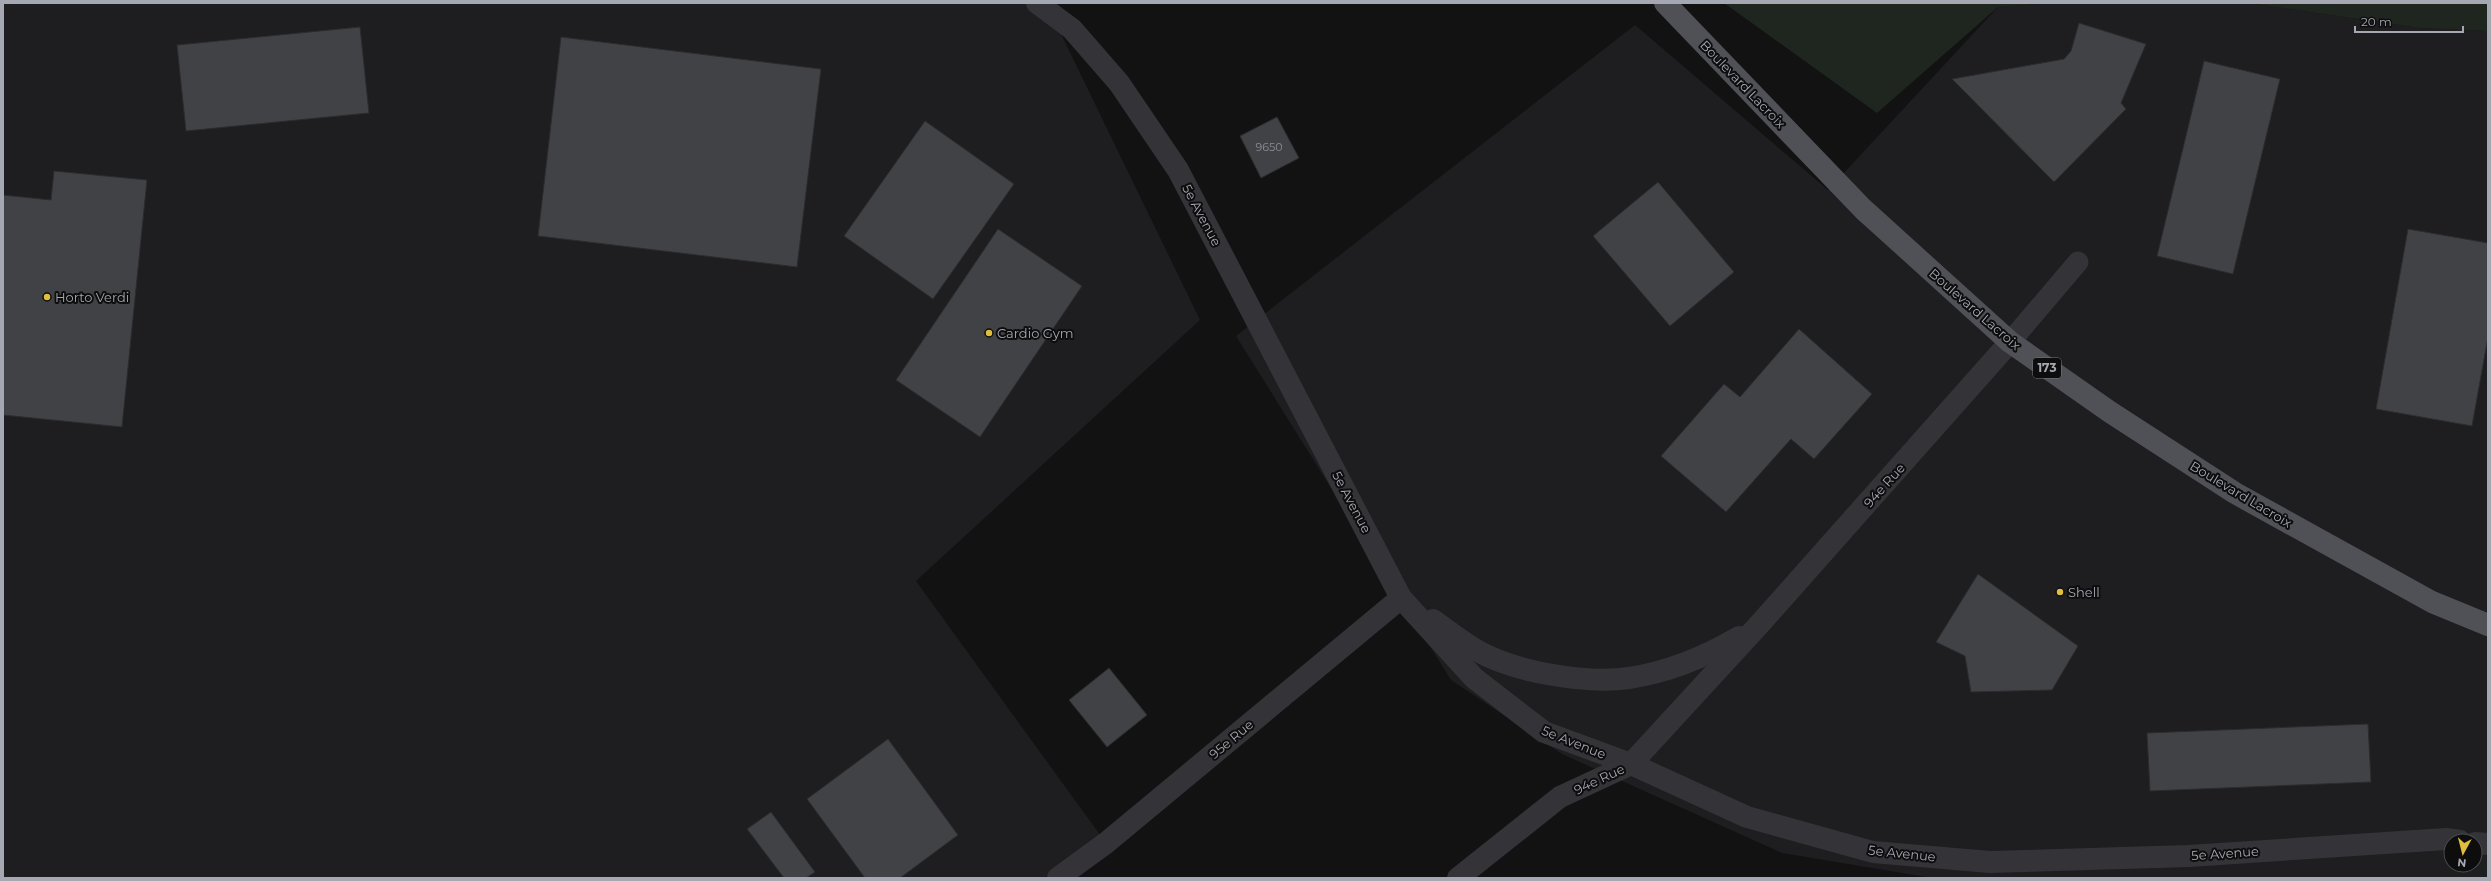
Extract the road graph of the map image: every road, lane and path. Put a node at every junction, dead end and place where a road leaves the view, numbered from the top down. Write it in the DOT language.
graph roads {
  1 [pos="1037,3"];
  2 [pos="1671,10"];
  3 [pos="2078,262"];
  4 [pos="2010,342"];
  5 [pos="1401,598"];
  6 [pos="2488,625"];
  7 [pos="1757,627"];
  8 [pos="1631,764"];
  9 [pos="2443,840"];
  10 [pos="1987,870"];
  11 [pos="1058,878"];
  12 [pos="1458,878"];
  1 -- 5 [label="street, 5e Avenue"];
  2 -- 4 [label="main road, Boulevard Lacroix / 173"];
  3 -- 4 [label="lane"];
  4 -- 6 [label="main road, Boulevard Lacroix / 173"];
  4 -- 7 [label="street, 94e Rue"];
  5 -- 7 [label="street, 94e Rue"];
  5 -- 8 [label="street, 5e Avenue"];
  5 -- 11 [label="street, 95e Rue"];
  7 -- 8 [label="street, 94e Rue"];
  8 -- 10 [label="street, 5e Avenue"];
  8 -- 12 [label="street, 94e Rue"];
  9 -- 10 [label="street, 5e Avenue"];
}
